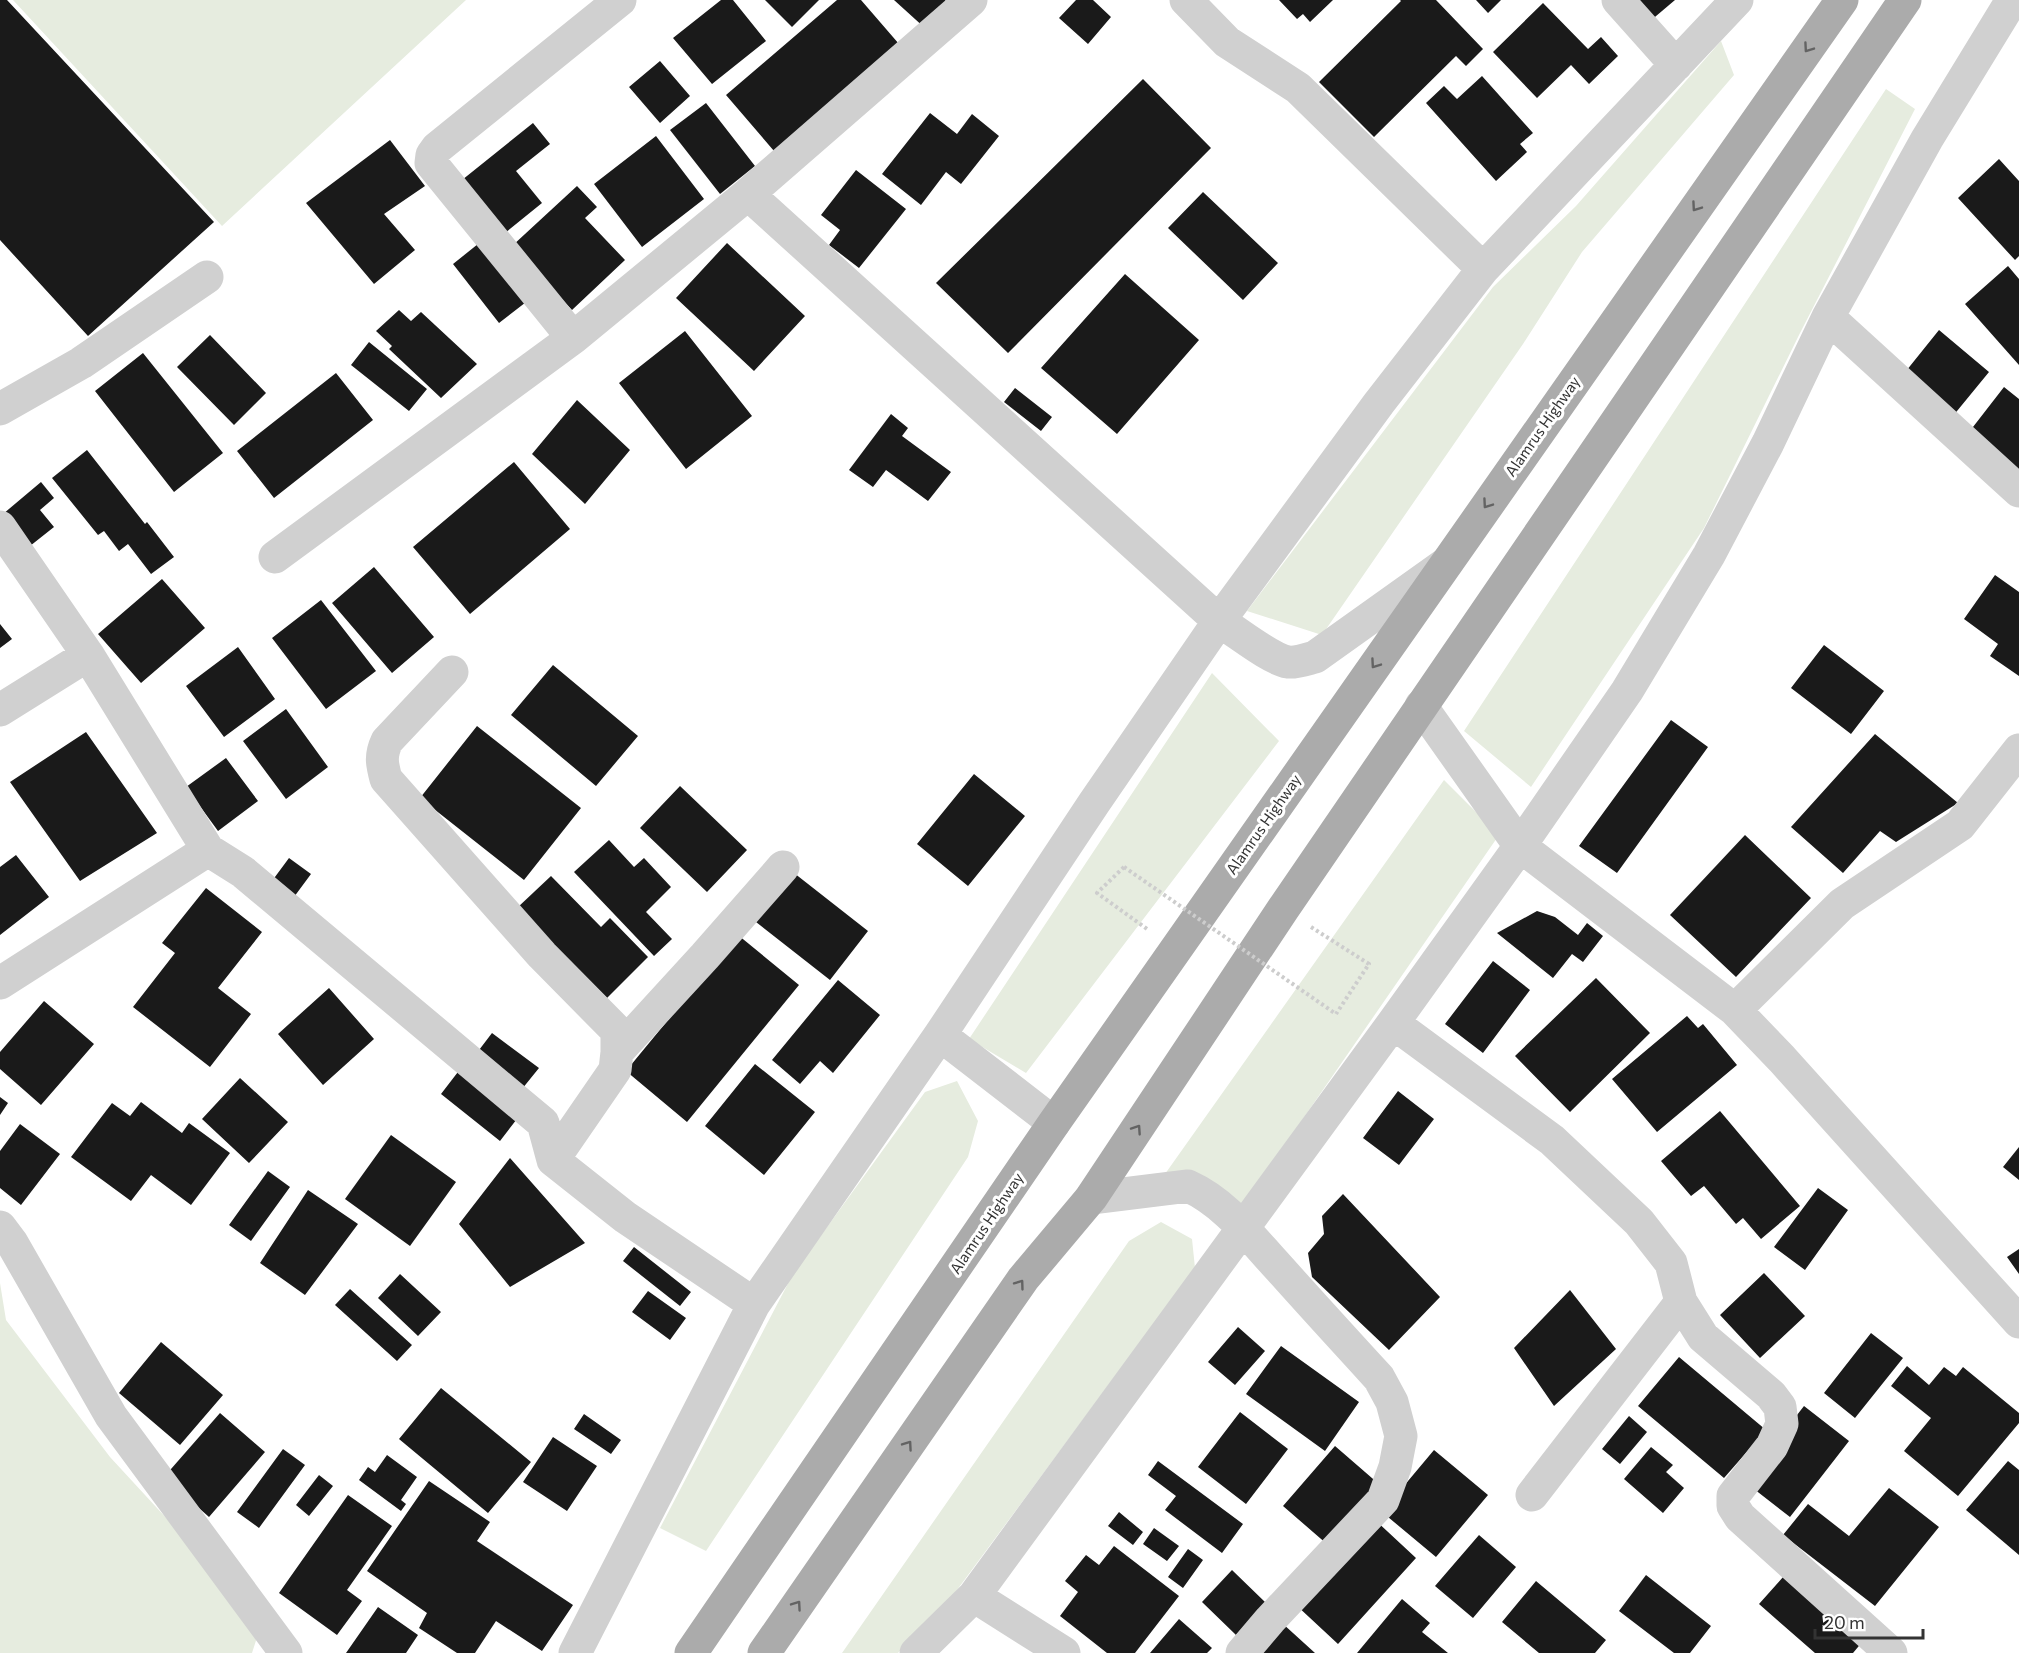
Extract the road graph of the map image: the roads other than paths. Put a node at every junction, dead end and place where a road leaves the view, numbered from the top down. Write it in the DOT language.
graph roads {
  1 [pos="620,0"];
  2 [pos="970,0"];
  3 [pos="1186,0"];
  4 [pos="1618,0"];
  5 [pos="1737,0"];
  6 [pos="1842,0"];
  7 [pos="1905,0"];
  8 [pos="2012,0"];
  9 [pos="1676,65"];
  10 [pos="748,194"];
  11 [pos="1483,269"];
  12 [pos="207,278"];
  13 [pos="1828,316"];
  14 [pos="573,338"];
  15 [pos="0,409"];
  16 [pos="2019,491"];
  17 [pos="0,527"];
  18 [pos="275,557"];
  19 [pos="1445,564"];
  20 [pos="1220,621"];
  21 [pos="88,656"];
  22 [pos="452,672"];
  23 [pos="1421,706"];
  24 [pos="0,710"];
  25 [pos="2019,750"];
  26 [pos="1520,846"];
  27 [pos="208,850"];
  28 [pos="783,867"];
  29 [pos="0,983"];
  30 [pos="1735,1010"];
  31 [pos="1393,1023"];
  32 [pos="940,1035"];
  33 [pos="617,1052"];
  34 [pos="1054,1123"];
  35 [pos="553,1160"];
  36 [pos="1091,1198"];
  37 [pos="0,1227"];
  38 [pos="1242,1228"];
  39 [pos="1681,1302"];
  40 [pos="754,1304"];
  41 [pos="2019,1322"];
  42 [pos="1532,1495"];
  43 [pos="974,1596"];
  44 [pos="286,1653"];
  45 [pos="574,1653"];
  46 [pos="691,1653"];
  47 [pos="764,1653"];
  48 [pos="916,1653"];
  49 [pos="1064,1653"];
  50 [pos="1242,1653"];
  51 [pos="1891,1653"];
  1 -- 14 [label="street"];
  2 -- 10 [label="street"];
  3 -- 11 [label="street"];
  4 -- 9 [label="street"];
  5 -- 9 [label="street"];
  6 -- 19 [label="main road, Alamrus Highway, one-way"];
  7 -- 23 [label="main road"];
  8 -- 13 [label="street"];
  9 -- 11 [label="street"];
  10 -- 14 [label="street"];
  10 -- 20 [label="street"];
  11 -- 20 [label="street"];
  12 -- 15 [label="street"];
  13 -- 16 [label="street"];
  13 -- 26 [label="street"];
  14 -- 18 [label="street"];
  17 -- 21 [label="street"];
  19 -- 20 [label="street"];
  19 -- 34 [label="main road, Alamrus Highway, one-way"];
  20 -- 32 [label="street"];
  21 -- 24 [label="street"];
  21 -- 27 [label="street"];
  22 -- 33 [label="street"];
  23 -- 26 [label="street"];
  36 -- 23 [label="main road, one-way"];
  25 -- 30 [label="street"];
  26 -- 30 [label="street"];
  26 -- 31 [label="street"];
  27 -- 29 [label="street"];
  27 -- 35 [label="street"];
  28 -- 33 [label="street"];
  30 -- 41 [label="street"];
  31 -- 38 [label="street"];
  31 -- 39 [label="street"];
  32 -- 34 [label="street"];
  32 -- 40 [label="street"];
  33 -- 35 [label="street"];
  34 -- 46 [label="main road, Alamrus Highway"];
  35 -- 40 [label="street"];
  36 -- 38 [label="street"];
  47 -- 36 [label="main road, one-way"];
  37 -- 44 [label="street"];
  38 -- 43 [label="street"];
  38 -- 50 [label="street"];
  39 -- 42 [label="street"];
  39 -- 51 [label="street"];
  40 -- 45 [label="street"];
  43 -- 48 [label="street"];
  43 -- 49 [label="street"];
}
